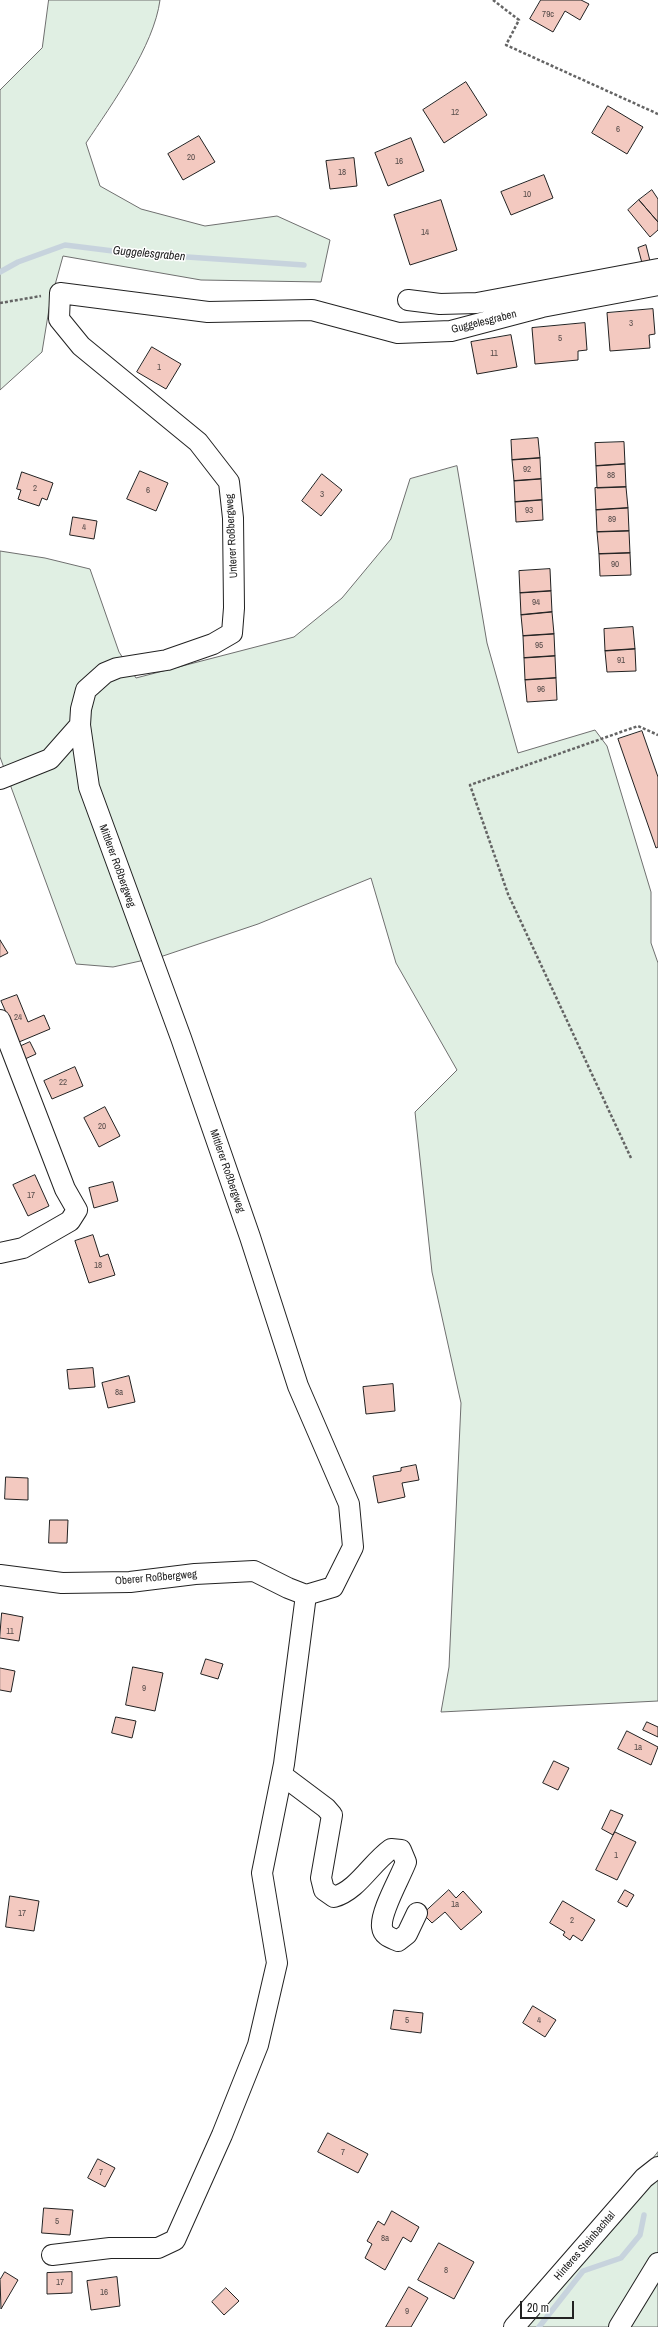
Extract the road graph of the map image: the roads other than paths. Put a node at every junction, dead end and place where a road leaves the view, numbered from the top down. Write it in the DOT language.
graph roads {
  1 [pos="658,269"];
  2 [pos="658,285"];
  3 [pos="60,293"];
  4 [pos="408,300"];
  5 [pos="93,681"];
  6 [pos="80,725"];
  7 [pos="0,778"];
  8 [pos="0,1020"];
  9 [pos="0,1253"];
  10 [pos="0,1575"];
  11 [pos="306,1595"];
  12 [pos="282,1775"];
  13 [pos="417,1913"];
  14 [pos="658,2167"];
  15 [pos="52,2254"];
  16 [pos="658,2263"];
  17 [pos="514,2327"];
  18 [pos="619,2327"];
  1 -- 4 [label="street, Guggelesgraben"];
  2 -- 3 [label="street, Guggelesgraben"];
  3 -- 5 [label="street, Unterer Roßbergweg"];
  5 -- 6 [label="street, Mittlerer Roßbergweg"];
  6 -- 7 [label="street"];
  6 -- 11 [label="street, Mittlerer Roßbergweg"];
  8 -- 9 [label="street"];
  10 -- 11 [label="street, Oberer Roßbergweg"];
  11 -- 12 [label="street"];
  12 -- 13 [label="street"];
  12 -- 15 [label="street"];
  14 -- 17 [label="street, Hinteres Steinbachtal"];
  16 -- 18 [label="street"];
}
